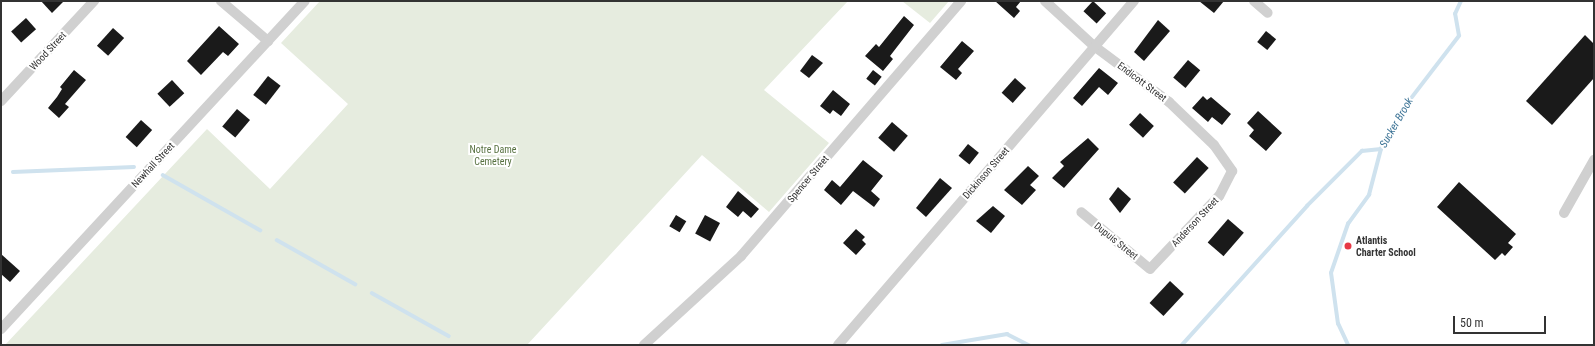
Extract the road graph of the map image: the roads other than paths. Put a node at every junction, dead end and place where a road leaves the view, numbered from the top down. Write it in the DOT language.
graph roads {
  1 [pos="94,1"];
  2 [pos="221,1"];
  3 [pos="305,1"];
  4 [pos="961,1"];
  5 [pos="1045,1"];
  6 [pos="1134,1"];
  7 [pos="1254,1"];
  8 [pos="1268,13"];
  9 [pos="268,42"];
  10 [pos="1094,46"];
  11 [pos="1,101"];
  12 [pos="1594,160"];
  13 [pos="1232,169"];
  14 [pos="1081,212"];
  15 [pos="1564,213"];
  16 [pos="1150,269"];
  17 [pos="1,329"];
  18 [pos="644,345"];
  19 [pos="838,345"];
  1 -- 11 [label="street, Wood Street"];
  2 -- 9 [label="street"];
  3 -- 9 [label="street, Newhall Street"];
  4 -- 18 [label="street, Spencer Street"];
  5 -- 10 [label="street, Endicott Street"];
  6 -- 10 [label="street, Dickinson Street"];
  7 -- 8 [label="street"];
  9 -- 17 [label="street, Newhall Street"];
  10 -- 13 [label="street, Endicott Street"];
  10 -- 19 [label="street, Dickinson Street"];
  12 -- 15 [label="street"];
  13 -- 16 [label="street, Anderson Street"];
  14 -- 16 [label="street, Dupuis Street"];
}
